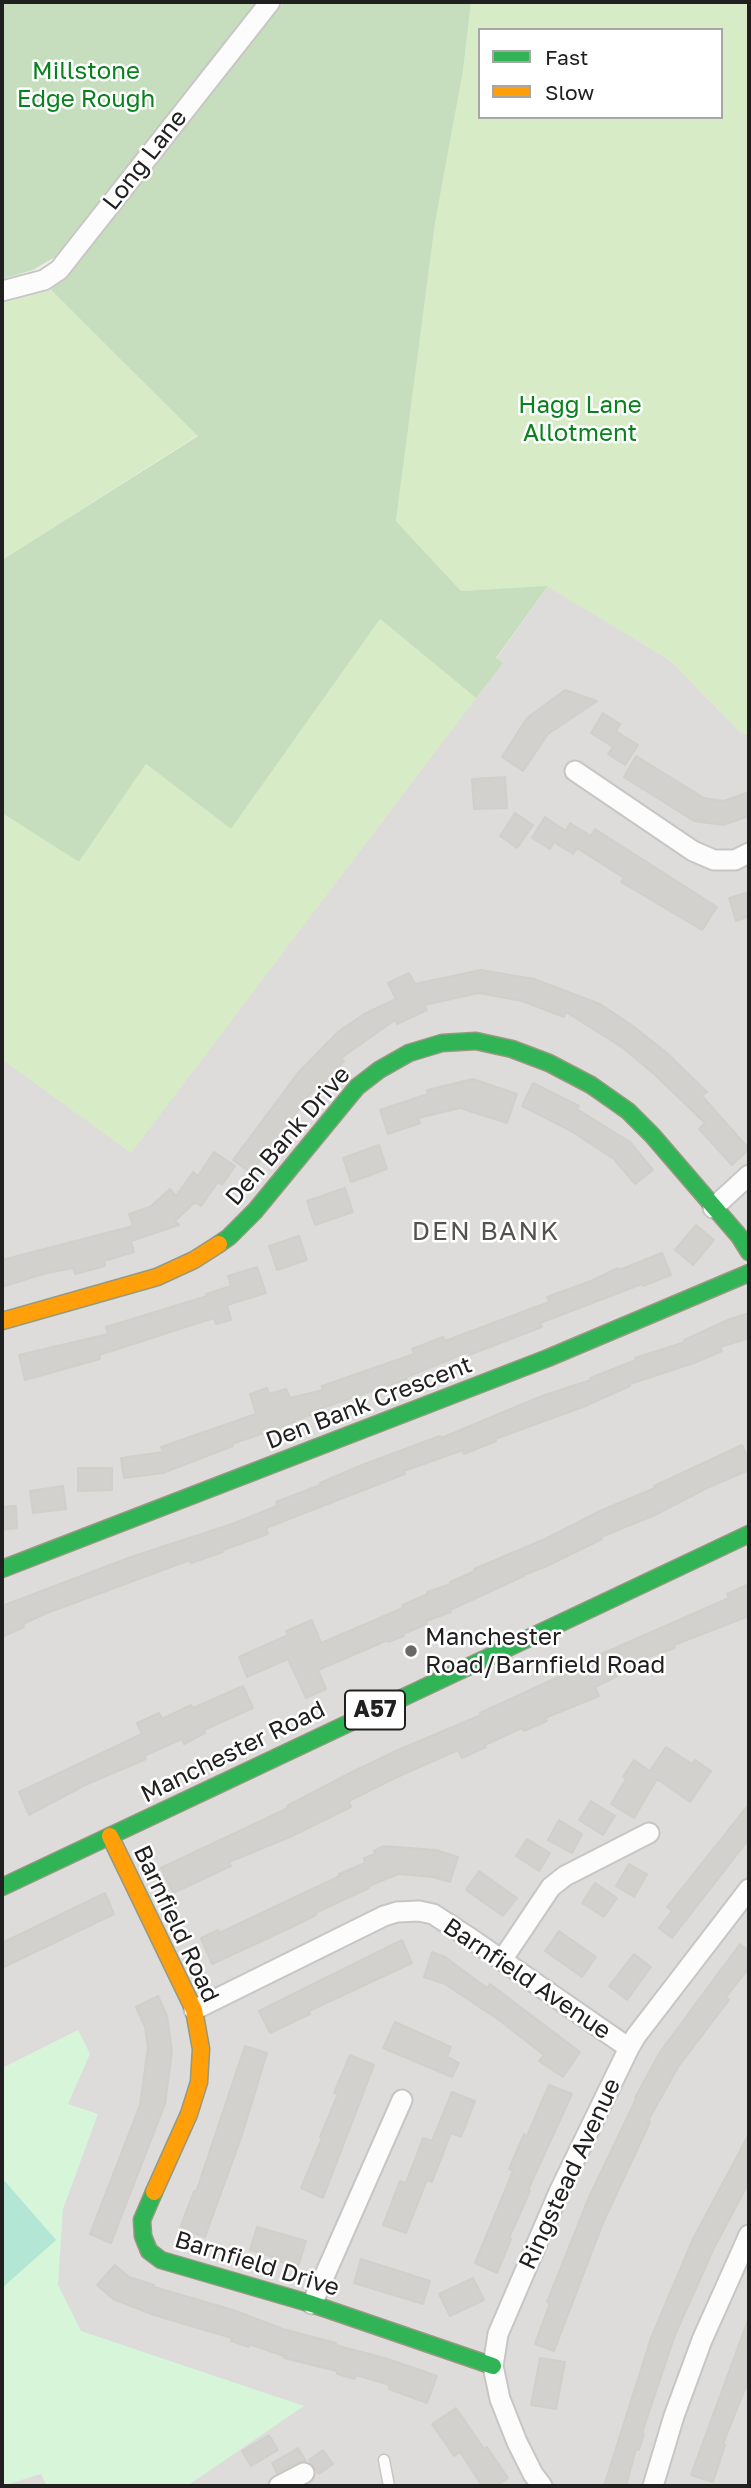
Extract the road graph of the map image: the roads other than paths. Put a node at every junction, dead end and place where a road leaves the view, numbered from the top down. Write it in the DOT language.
graph roads {
  1 [pos="270,2"];
  2 [pos="2,291"];
  3 [pos="575,771"];
  4 [pos="749,853"];
  5 [pos="749,1175"];
  6 [pos="713,1208"];
  7 [pos="749,1252"];
  8 [pos="749,1273"];
  9 [pos="2,1321"];
  10 [pos="749,1534"];
  11 [pos="2,1569"];
  12 [pos="649,1832"];
  13 [pos="110,1836"];
  14 [pos="2,1887"];
  15 [pos="749,1889"];
  16 [pos="502,1960"];
  17 [pos="194,2010"];
  18 [pos="629,2048"];
  19 [pos="402,2100"];
  20 [pos="189,2114"];
  21 [pos="749,2235"];
  22 [pos="312,2304"];
  23 [pos="493,2366"];
  24 [pos="384,2460"];
  25 [pos="304,2473"];
  26 [pos="279,2486"];
  27 [pos="388,2486"];
  28 [pos="542,2486"];
  29 [pos="653,2486"];
  1 -- 2 [label="street, Long Lane"];
  3 -- 4 [label="street"];
  5 -- 6 [label="street"];
  6 -- 7 [label="street, Den Bank Drive"];
  6 -- 9 [label="street, Den Bank Drive"];
  8 -- 11 [label="street, Den Bank Crescent"];
  10 -- 13 [label="street, Manchester Road / A57"];
  12 -- 16 [label="street"];
  13 -- 14 [label="street, Manchester Road / A57"];
  13 -- 17 [label="street, Barnfield Road"];
  15 -- 18 [label="street, Ringstead Avenue"];
  16 -- 17 [label="street, Barnfield Avenue"];
  16 -- 18 [label="street, Barnfield Avenue"];
  17 -- 20 [label="street, Barnfield Road"];
  18 -- 23 [label="street, Ringstead Avenue"];
  19 -- 22 [label="street"];
  20 -- 22 [label="street, Barnfield Drive"];
  21 -- 29 [label="street"];
  22 -- 23 [label="street, Barnfield Drive"];
  23 -- 28 [label="street, Ringstead Avenue"];
  24 -- 27 [label="lane"];
  25 -- 26 [label="street"];
}
